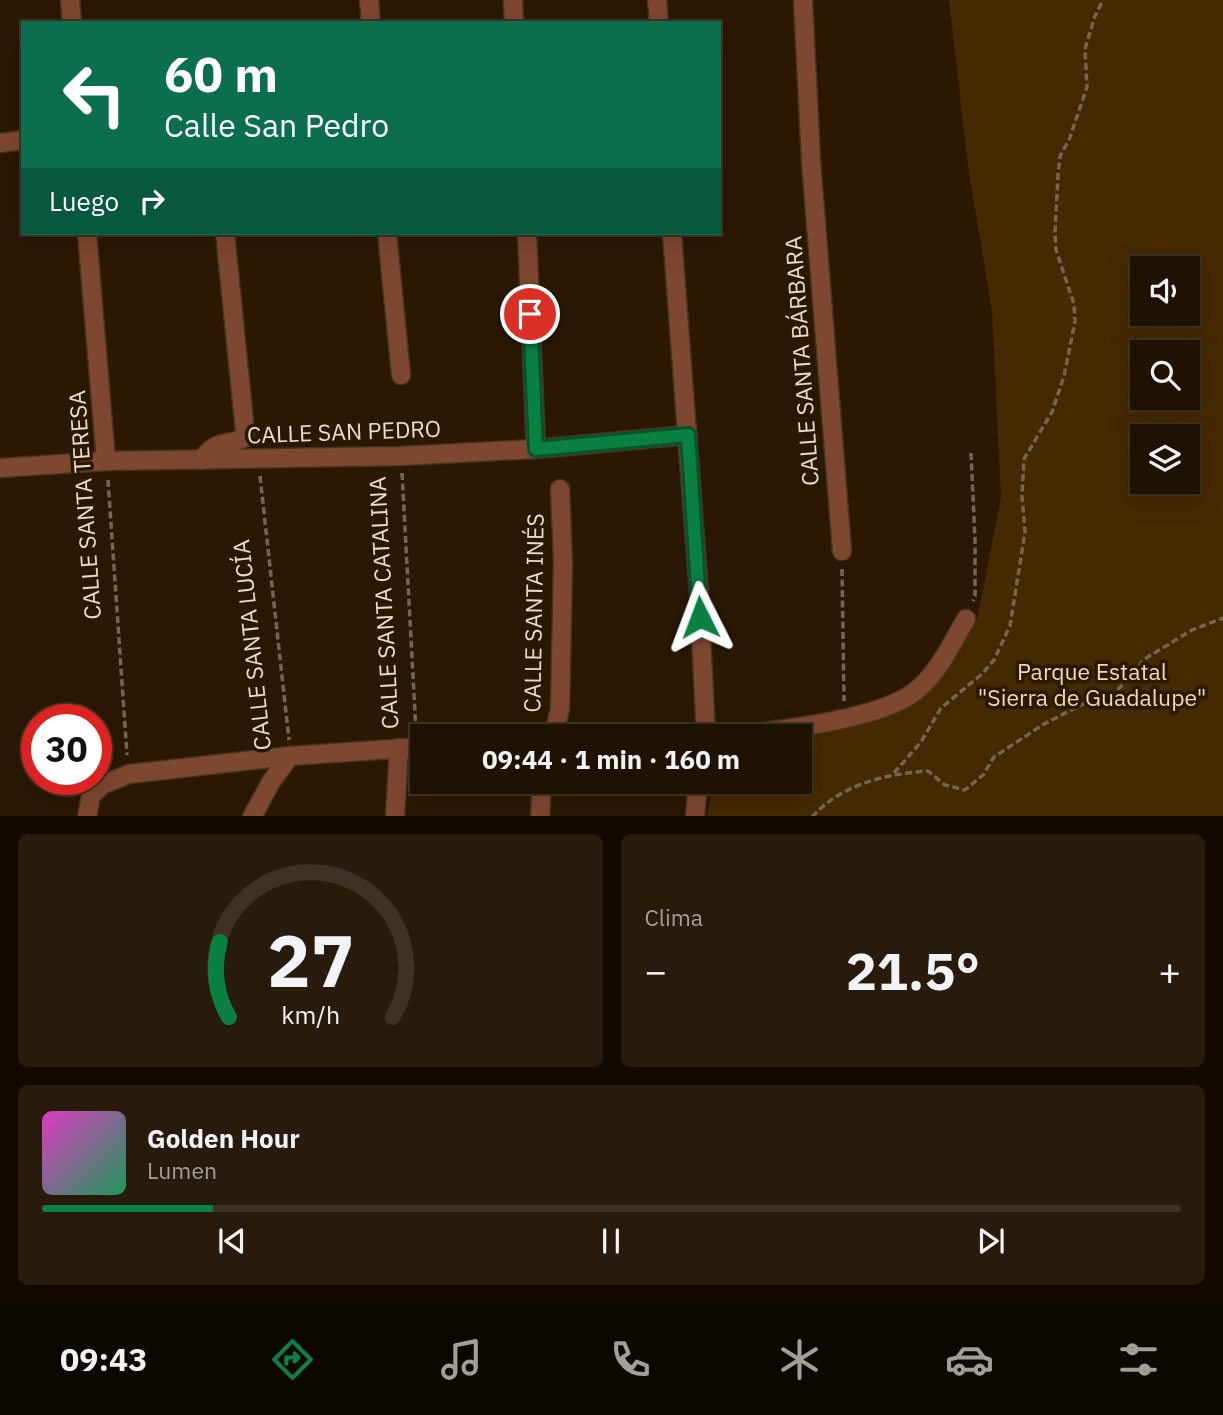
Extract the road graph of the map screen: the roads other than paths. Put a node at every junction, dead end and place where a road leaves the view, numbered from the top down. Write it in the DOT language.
graph roads {
  1 [pos="70,0"];
  2 [pos="369,0"];
  3 [pos="513,0"];
  4 [pos="657,0"];
  5 [pos="803,0"];
  6 [pos="72,21"];
  7 [pos="370,21"];
  8 [pos="514,21"];
  9 [pos="659,21"];
  10 [pos="21,140"];
  11 [pos="0,143"];
  12 [pos="88,235"];
  13 [pos="225,235"];
  14 [pos="387,235"];
  15 [pos="527,235"];
  16 [pos="672,235"];
  17 [pos="401,375"];
  18 [pos="688,435"];
  19 [pos="536,449"];
  20 [pos="202,460"];
  21 [pos="106,461"];
  22 [pos="0,468"];
  23 [pos="560,489"];
  24 [pos="842,551"];
  25 [pos="966,619"];
  26 [pos="557,724"];
  27 [pos="705,724"];
  28 [pos="808,724"];
  29 [pos="410,747"];
  30 [pos="410,755"];
  31 [pos="290,756"];
  32 [pos="541,794"];
  33 [pos="697,794"];
  34 [pos="87,816"];
  35 [pos="253,816"];
  36 [pos="395,816"];
  37 [pos="540,816"];
  38 [pos="695,816"];
  1 -- 6 [label="street"];
  2 -- 7 [label="street"];
  3 -- 8 [label="street"];
  4 -- 9 [label="street"];
  5 -- 24 [label="street, CALLE SANTA BÁRBARA"];
  10 -- 11 [label="street"];
  12 -- 21 [label="street, CALLE SANTA TERESA"];
  13 -- 20 [label="street"];
  14 -- 17 [label="street"];
  15 -- 19 [label="street"];
  16 -- 18 [label="street"];
  18 -- 19 [label="street, CALLE SAN PEDRO"];
  18 -- 27 [label="street"];
  19 -- 20 [label="street, CALLE SAN PEDRO"];
  20 -- 21 [label="street, CALLE SAN PEDRO"];
  21 -- 22 [label="street, CALLE SAN PEDRO"];
  23 -- 26 [label="street, CALLE SANTA INÉS"];
  25 -- 28 [label="street"];
  29 -- 31 [label="street"];
  30 -- 36 [label="street, CALLE SANTA CATALINA"];
  31 -- 34 [label="street"];
  31 -- 35 [label="street, CALLE SANTA LUCÍA"];
  32 -- 37 [label="street"];
  33 -- 38 [label="street"];
}
